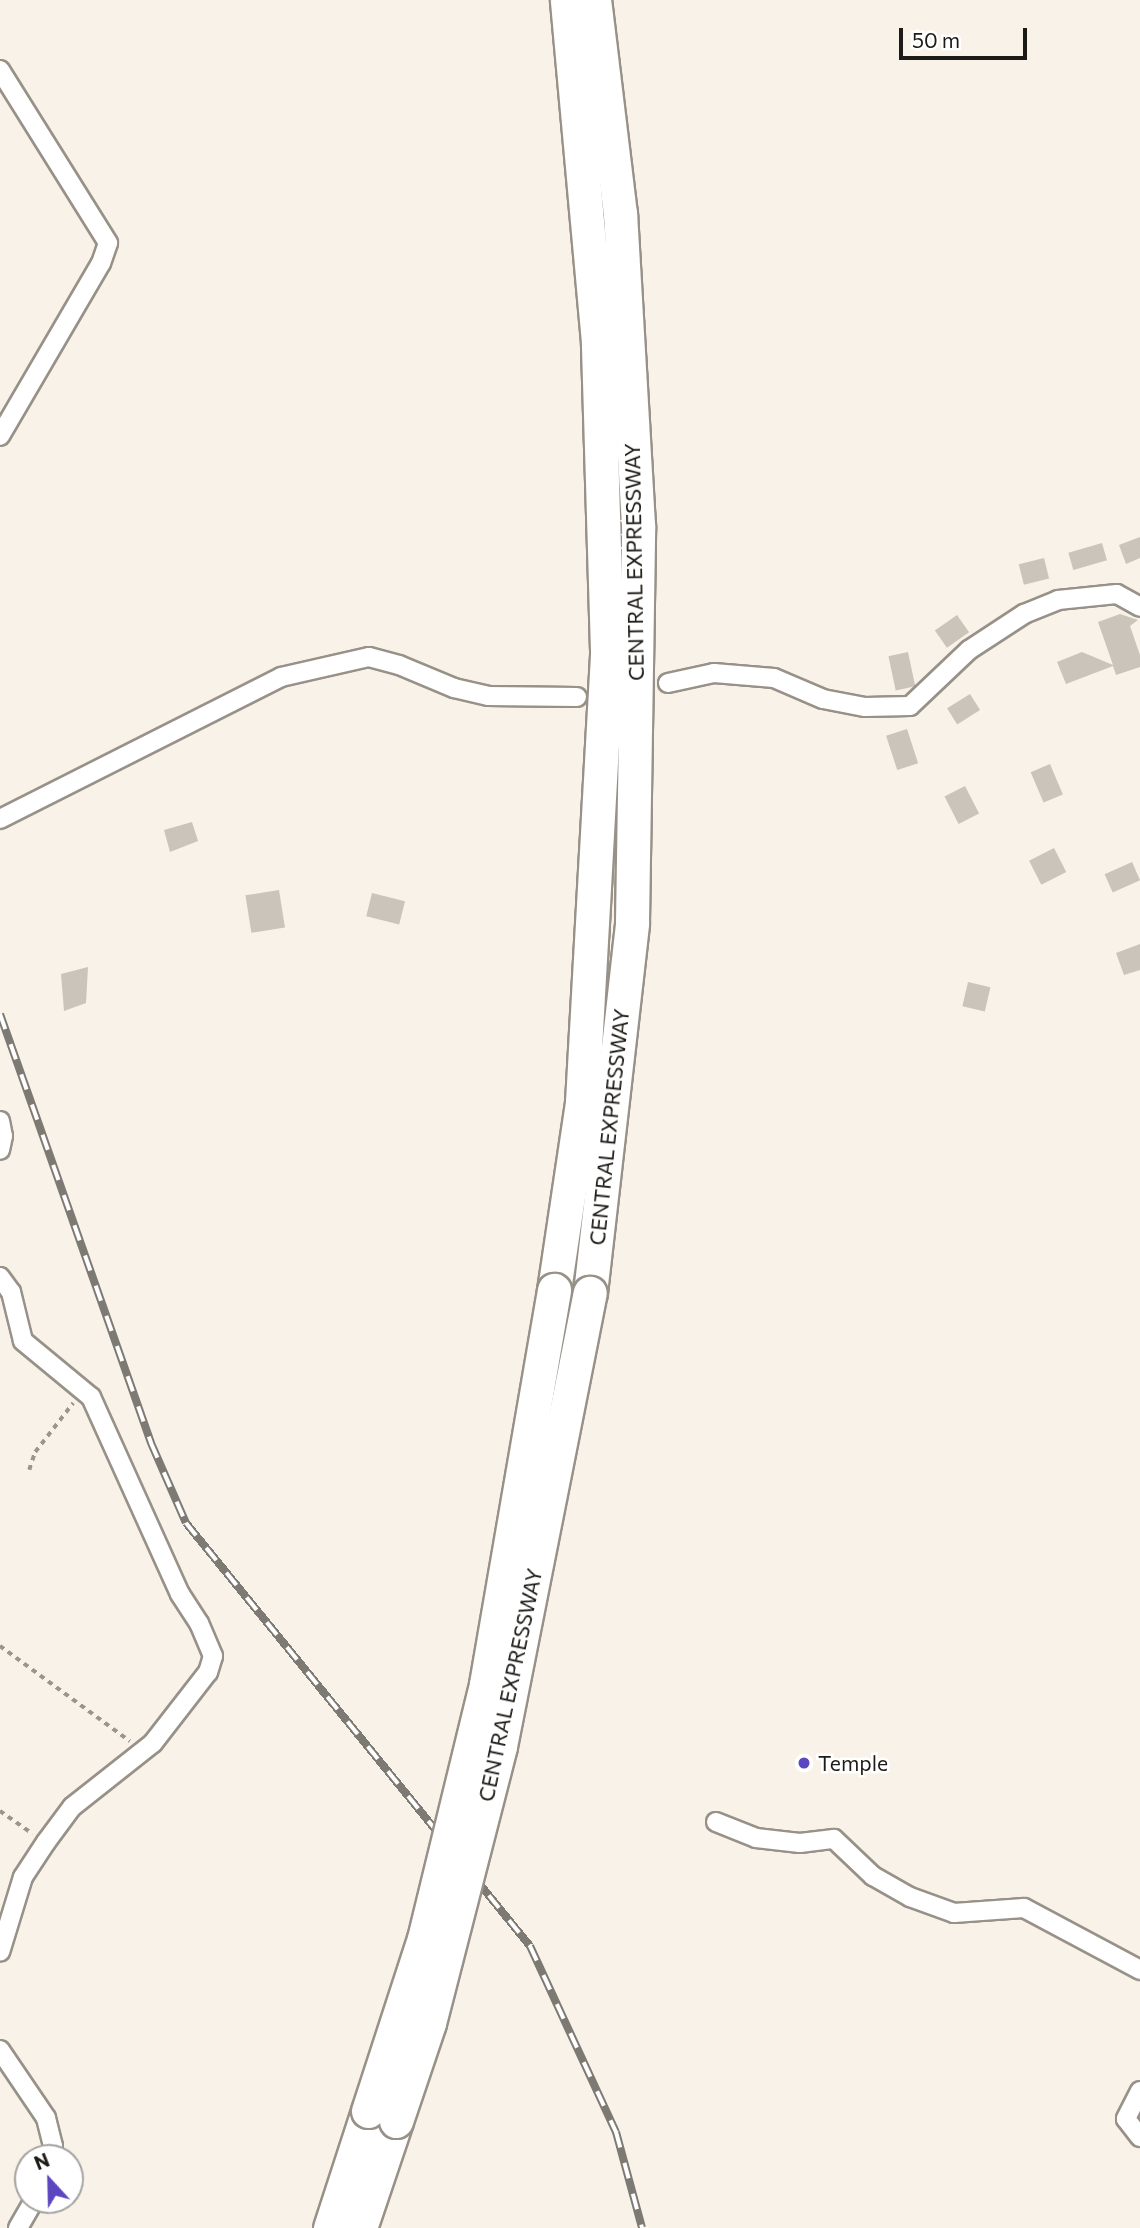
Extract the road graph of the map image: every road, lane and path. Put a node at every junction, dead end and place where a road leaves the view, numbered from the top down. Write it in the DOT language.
graph roads {
  1 [pos="567,0"];
  2 [pos="594,0"];
  3 [pos="0,70"];
  4 [pos="0,436"];
  5 [pos="1140,607"];
  6 [pos="668,683"];
  7 [pos="578,697"];
  8 [pos="0,819"];
  9 [pos="0,1121"];
  10 [pos="0,1150"];
  11 [pos="0,1277"];
  12 [pos="83,1390"];
  13 [pos="29,1470"];
  14 [pos="0,1646"];
  15 [pos="143,1751"];
  16 [pos="0,1811"];
  17 [pos="716,1822"];
  18 [pos="46,1842"];
  19 [pos="0,1952"];
  20 [pos="1140,1970"];
  21 [pos="0,2050"];
  22 [pos="1140,2091"];
  23 [pos="382,2116"];
  24 [pos="1140,2137"];
  25 [pos="52,2144"];
  26 [pos="330,2228"];
  27 [pos="360,2228"];
  1 -- 23 [label="highway, CENTRAL EXPRESSWAY, bridge"];
  2 -- 23 [label="highway, CENTRAL EXPRESSWAY, bridge"];
  3 -- 4 [label="street"];
  5 -- 6 [label="street"];
  7 -- 8 [label="street"];
  9 -- 10 [label="street"];
  11 -- 12 [label="street"];
  12 -- 13 [label="path"];
  12 -- 15 [label="street"];
  14 -- 15 [label="path"];
  15 -- 18 [label="street"];
  16 -- 18 [label="path"];
  17 -- 20 [label="street"];
  18 -- 19 [label="street"];
  21 -- 25 [label="street"];
  22 -- 24 [label="street"];
  23 -- 26 [label="highway, CENTRAL EXPRESSWAY"];
  23 -- 27 [label="highway, CENTRAL EXPRESSWAY"];
}
